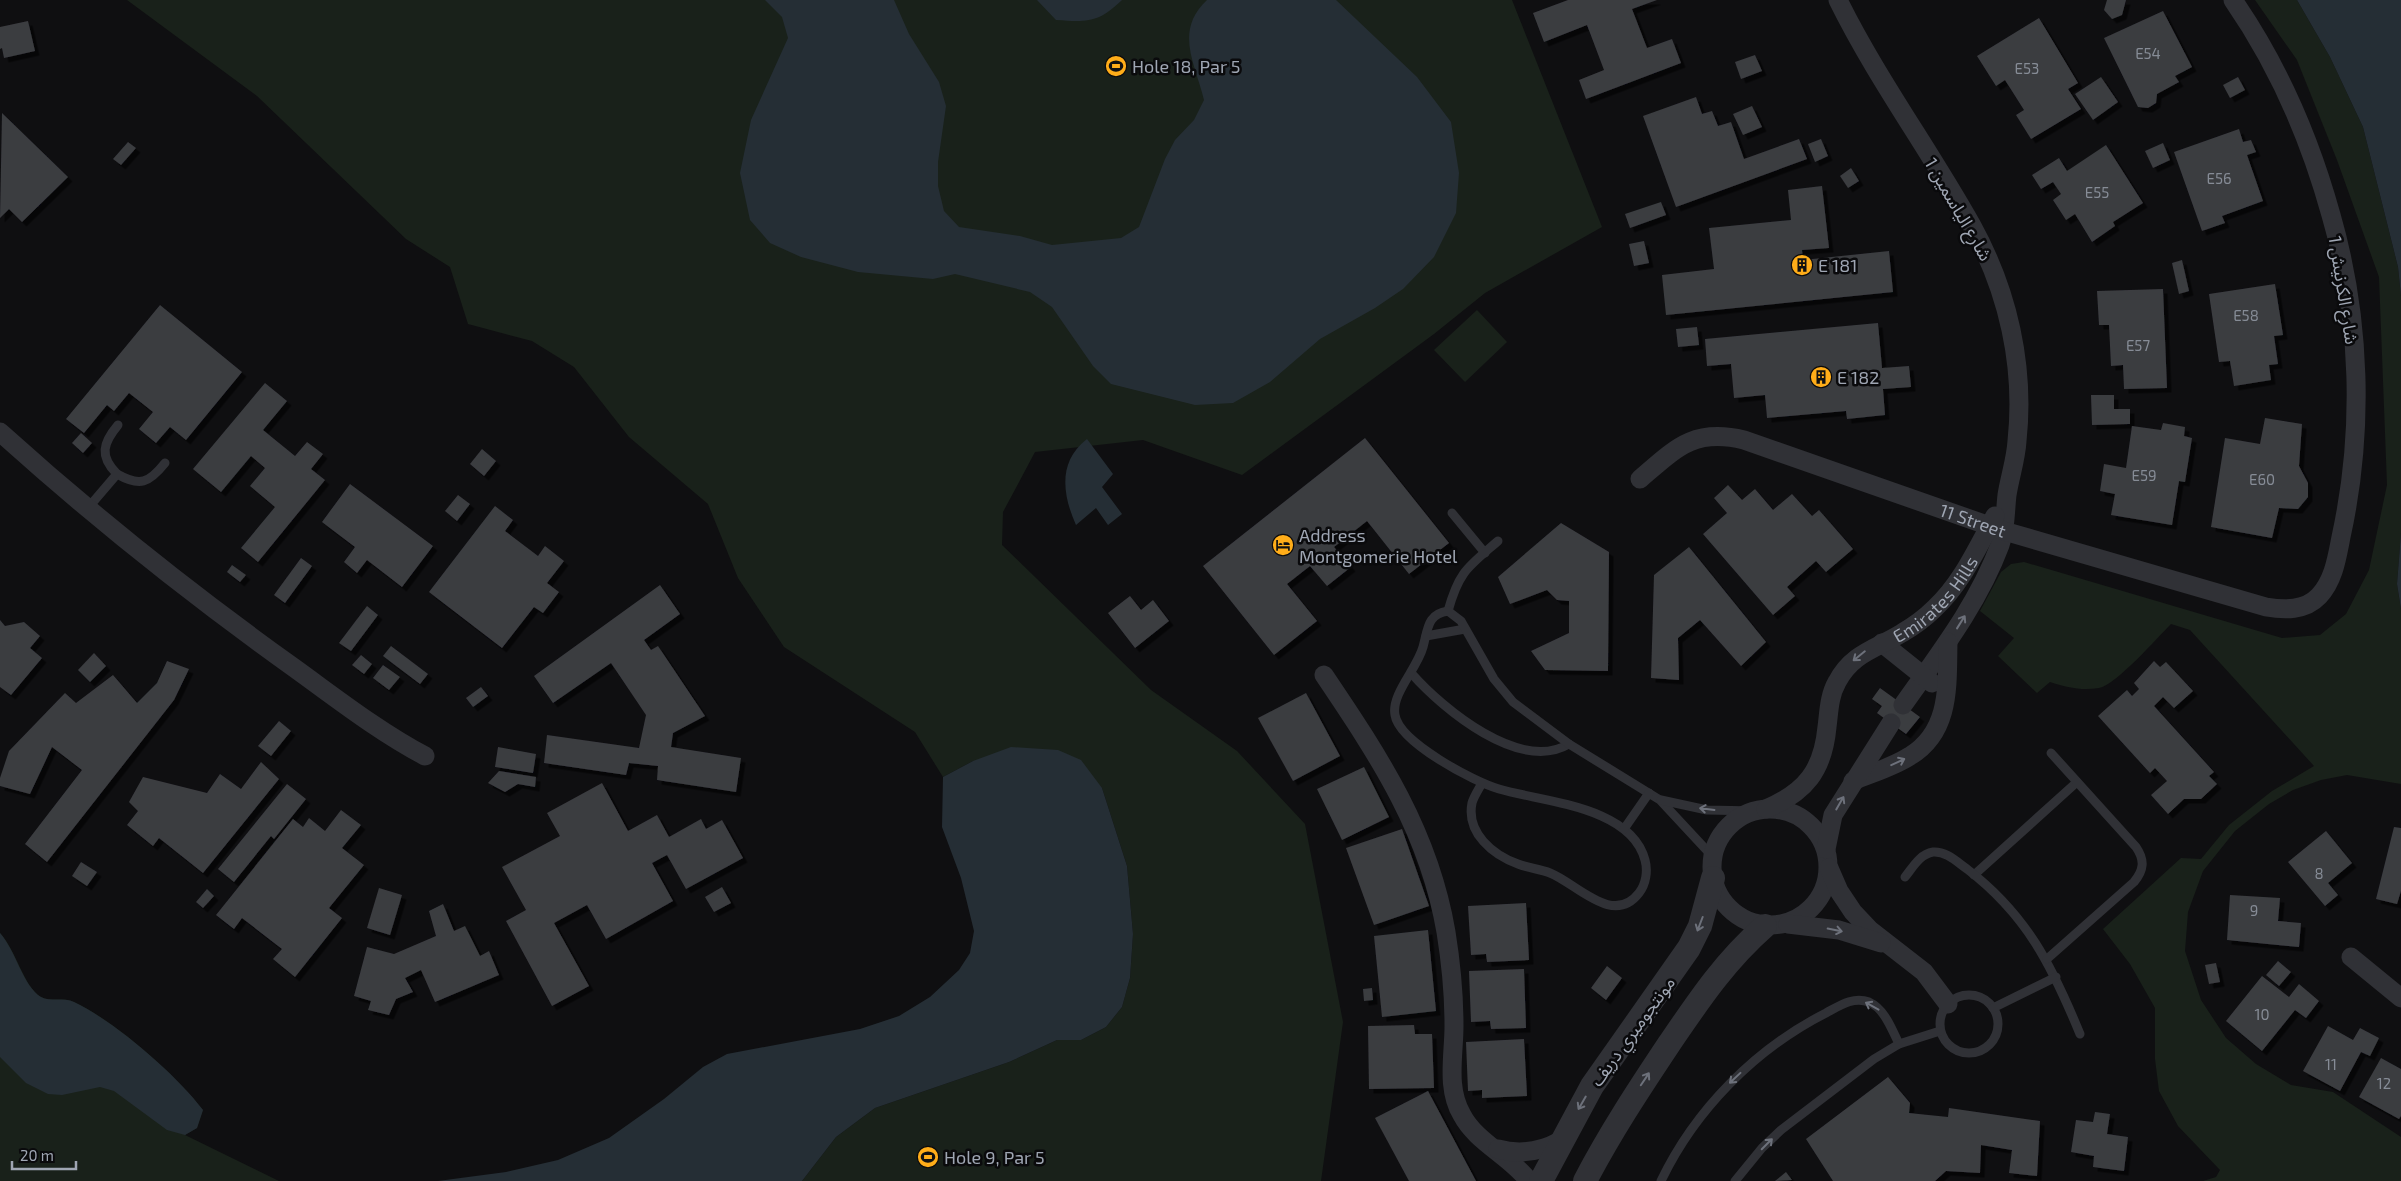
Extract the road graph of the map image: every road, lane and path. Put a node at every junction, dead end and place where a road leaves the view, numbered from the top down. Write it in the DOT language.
graph roads {
  1 [pos="1838,0"];
  2 [pos="2233,0"];
  3 [pos="118,426"];
  4 [pos="0,432"];
  5 [pos="165,462"];
  6 [pos="117,474"];
  7 [pos="1640,479"];
  8 [pos="2007,496"];
  9 [pos="88,508"];
  10 [pos="1452,513"];
  11 [pos="1997,528"];
  12 [pos="1498,541"];
  13 [pos="1485,553"];
  14 [pos="2318,597"];
  15 [pos="1448,611"];
  16 [pos="1465,629"];
  17 [pos="1426,636"];
  18 [pos="1948,642"];
  19 [pos="1882,643"];
  20 [pos="1412,674"];
  21 [pos="1324,675"];
  22 [pos="1924,676"];
  23 [pos="1947,695"];
  24 [pos="1903,705"];
  25 [pos="1890,722"];
  26 [pos="1569,744"];
  27 [pos="2050,753"];
  28 [pos="425,756"];
  29 [pos="1853,781"];
  30 [pos="2077,782"];
  31 [pos="1482,783"];
  32 [pos="1649,793"];
  33 [pos="1660,800"];
  34 [pos="1760,810"];
  35 [pos="1624,829"];
  36 [pos="1826,850"];
  37 [pos="1713,867"];
  38 [pos="1829,868"];
  39 [pos="1974,875"];
  40 [pos="1905,877"];
  41 [pos="1776,925"];
  42 [pos="1889,945"];
  43 [pos="2352,957"];
  44 [pos="2047,959"];
  45 [pos="2056,977"];
  46 [pos="2401,998"];
  47 [pos="1948,1004"];
  48 [pos="1993,1008"];
  49 [pos="1940,1031"];
  50 [pos="2080,1034"];
  51 [pos="1899,1044"];
  52 [pos="1560,1141"];
  53 [pos="1494,1148"];
  54 [pos="1529,1181"];
  55 [pos="1541,1181"];
  56 [pos="1585,1181"];
  57 [pos="1661,1181"];
  58 [pos="1735,1181"];
  1 -- 8 [label="street, شارع الياسمين 1"];
  2 -- 14 [label="street, شارع الكرنيش 1"];
  3 -- 6 [label="lane"];
  4 -- 9 [label="street"];
  5 -- 6 [label="lane"];
  6 -- 9 [label="lane"];
  7 -- 11 [label="street, 11 Street"];
  8 -- 11 [label="street, Emirates Hills"];
  9 -- 28 [label="street"];
  10 -- 13 [label="lane"];
  11 -- 14 [label="street, 11 Street"];
  18 -- 11 [label="street, Emirates Hills, one-way"];
  11 -- 19 [label="street, Emirates Hills"];
  12 -- 13 [label="lane"];
  13 -- 15 [label="lane"];
  15 -- 16 [label="lane"];
  15 -- 17 [label="lane"];
  16 -- 17 [label="lane"];
  16 -- 26 [label="lane"];
  17 -- 20 [label="lane"];
  18 -- 22 [label="street, Emirates Hills"];
  18 -- 23 [label="street"];
  19 -- 22 [label="street"];
  19 -- 34 [label="street, Emirates Hills, one-way"];
  20 -- 26 [label="lane"];
  20 -- 31 [label="lane"];
  21 -- 53 [label="street"];
  22 -- 23 [label="street"];
  22 -- 24 [label="street, Emirates Hills"];
  29 -- 23 [label="street, one-way"];
  25 -- 29 [label="street"];
  26 -- 32 [label="lane"];
  27 -- 30 [label="lane"];
  36 -- 29 [label="street, one-way"];
  30 -- 39 [label="lane"];
  30 -- 44 [label="lane"];
  31 -- 35 [label="lane"];
  31 -- 35 [label="lane"];
  32 -- 33 [label="lane"];
  32 -- 35 [label="lane"];
  34 -- 33 [label="lane, one-way"];
  33 -- 37 [label="lane"];
  34 -- 36 [label="street"];
  34 -- 37 [label="street"];
  36 -- 38 [label="street"];
  37 -- 41 [label="street"];
  37 -- 52 [label="street, مونتجوميري دريف, one-way"];
  38 -- 41 [label="street"];
  38 -- 42 [label="street"];
  39 -- 40 [label="lane"];
  39 -- 44 [label="lane"];
  41 -- 42 [label="street, one-way"];
  56 -- 41 [label="street, مونتجوميري دريف, one-way"];
  42 -- 47 [label="street"];
  43 -- 46 [label="street"];
  44 -- 45 [label="lane"];
  45 -- 48 [label="lane"];
  45 -- 50 [label="lane"];
  47 -- 48 [label="lane"];
  47 -- 49 [label="lane"];
  48 -- 49 [label="lane"];
  49 -- 51 [label="lane"];
  51 -- 57 [label="lane, one-way"];
  58 -- 51 [label="lane, one-way"];
  52 -- 53 [label="street"];
  52 -- 55 [label="street, مونتجوميري دريف"];
  53 -- 54 [label="street"];
}
